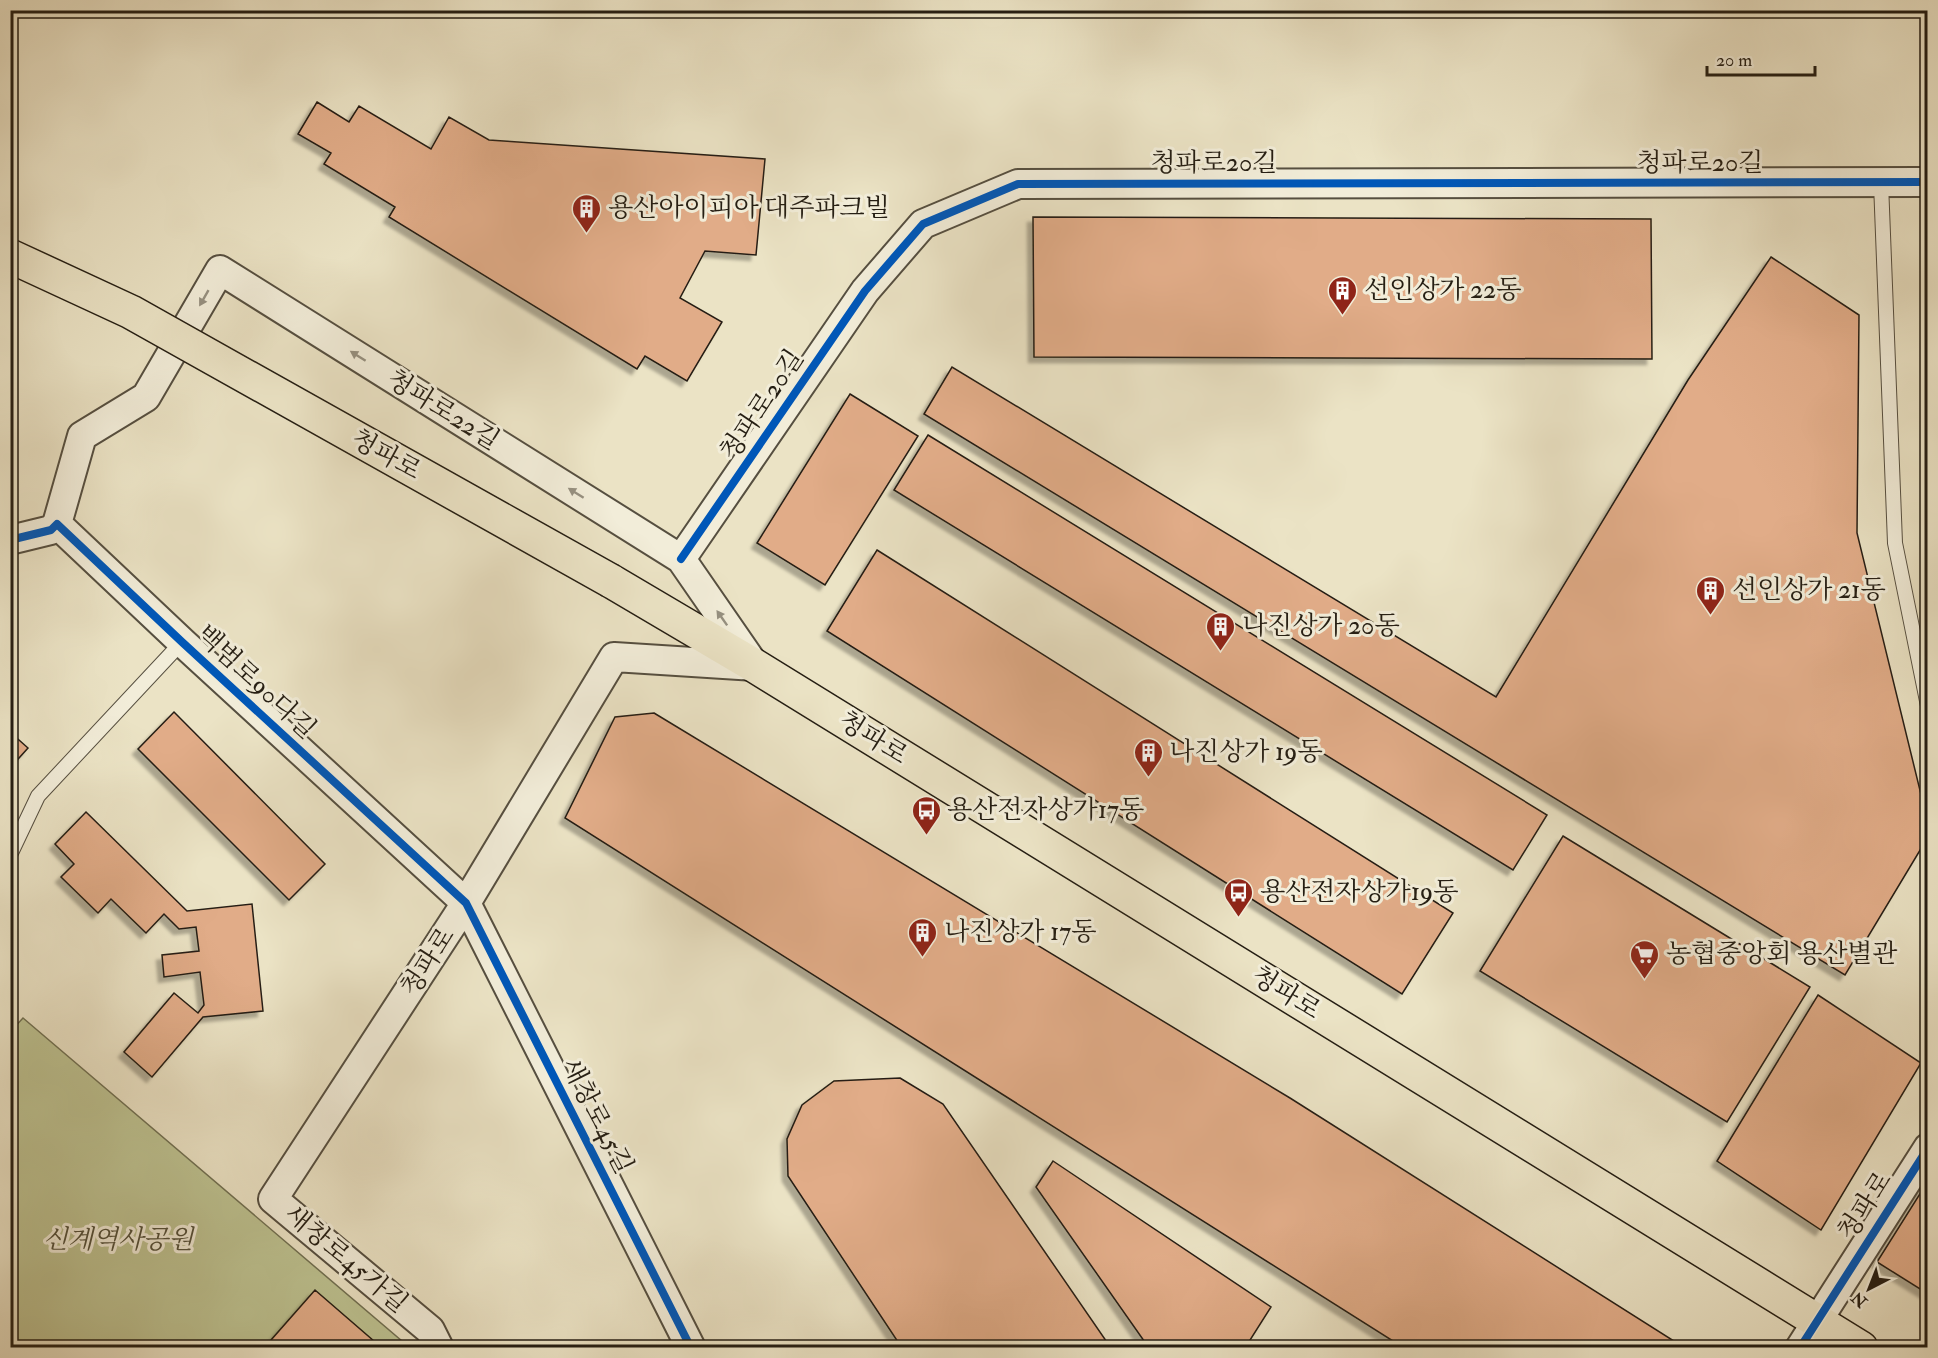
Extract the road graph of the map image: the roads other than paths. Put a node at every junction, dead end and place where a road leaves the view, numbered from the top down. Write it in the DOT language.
graph roads {
  1 [pos="1928,182"];
  2 [pos="1881,183"];
  3 [pos="10,256"];
  4 [pos="57,524"];
  5 [pos="10,540"];
  6 [pos="681,559"];
  7 [pos="182,642"];
  8 [pos="755,666"];
  9 [pos="1928,706"];
  10 [pos="10,855"];
  11 [pos="466,903"];
  12 [pos="1928,1148"];
  13 [pos="273,1199"];
  14 [pos="1818,1320"];
  15 [pos="439,1347"];
  16 [pos="691,1347"];
  17 [pos="1800,1347"];
  18 [pos="1861,1347"];
  1 -- 2 [label="street, 청파로20길"];
  2 -- 6 [label="street, 청파로20길"];
  2 -- 9 [label="lane"];
  3 -- 8 [label="main road, 청파로, bridge"];
  4 -- 5 [label="street"];
  6 -- 4 [label="street, 청파로22길, one-way"];
  4 -- 7 [label="street, 백범로90다길"];
  8 -- 6 [label="street, 청파로22길, one-way"];
  7 -- 10 [label="lane"];
  7 -- 11 [label="street, 백범로90다길"];
  8 -- 11 [label="street, 청파로"];
  8 -- 14 [label="main road, 청파로"];
  11 -- 13 [label="street, 청파로"];
  11 -- 16 [label="street, 새창로45길"];
  12 -- 14 [label="street, 청파로"];
  13 -- 15 [label="street, 새창로45가길"];
  14 -- 17 [label="street, 청파로"];
  14 -- 18 [label="main road, 청파로"];
}
